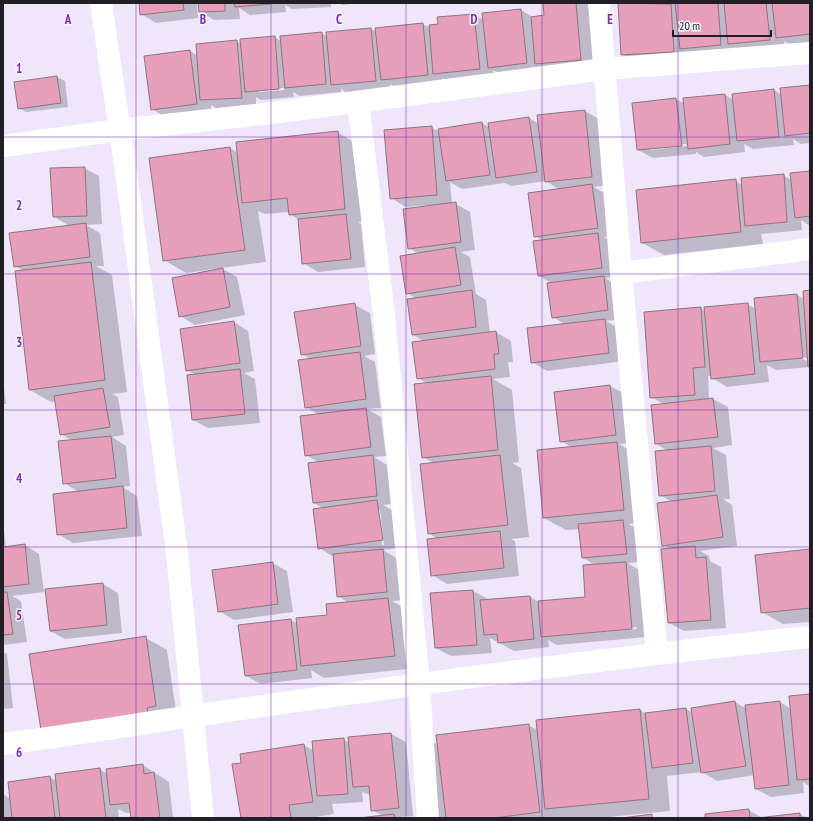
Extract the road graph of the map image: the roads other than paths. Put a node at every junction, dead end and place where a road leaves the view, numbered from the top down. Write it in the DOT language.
graph roads {
  1 [pos="101,3"];
  2 [pos="599,3"];
  3 [pos="810,53"];
  4 [pos="605,69"];
  5 [pos="358,102"];
  6 [pos="120,130"];
  7 [pos="3,146"];
  8 [pos="810,249"];
  9 [pos="621,273"];
  10 [pos="810,637"];
  11 [pos="657,654"];
  12 [pos="419,684"];
  13 [pos="192,716"];
  14 [pos="3,744"];
  15 [pos="202,818"];
  16 [pos="428,818"];
  1 -- 6 [label="street"];
  2 -- 4 [label="street"];
  3 -- 4 [label="street"];
  4 -- 5 [label="street"];
  4 -- 9 [label="street"];
  5 -- 6 [label="street"];
  5 -- 12 [label="street"];
  6 -- 7 [label="street"];
  6 -- 13 [label="street"];
  8 -- 9 [label="street"];
  9 -- 11 [label="street"];
  10 -- 11 [label="street"];
  11 -- 12 [label="street"];
  12 -- 13 [label="street"];
  12 -- 16 [label="street"];
  13 -- 14 [label="street"];
  13 -- 15 [label="street"];
}
